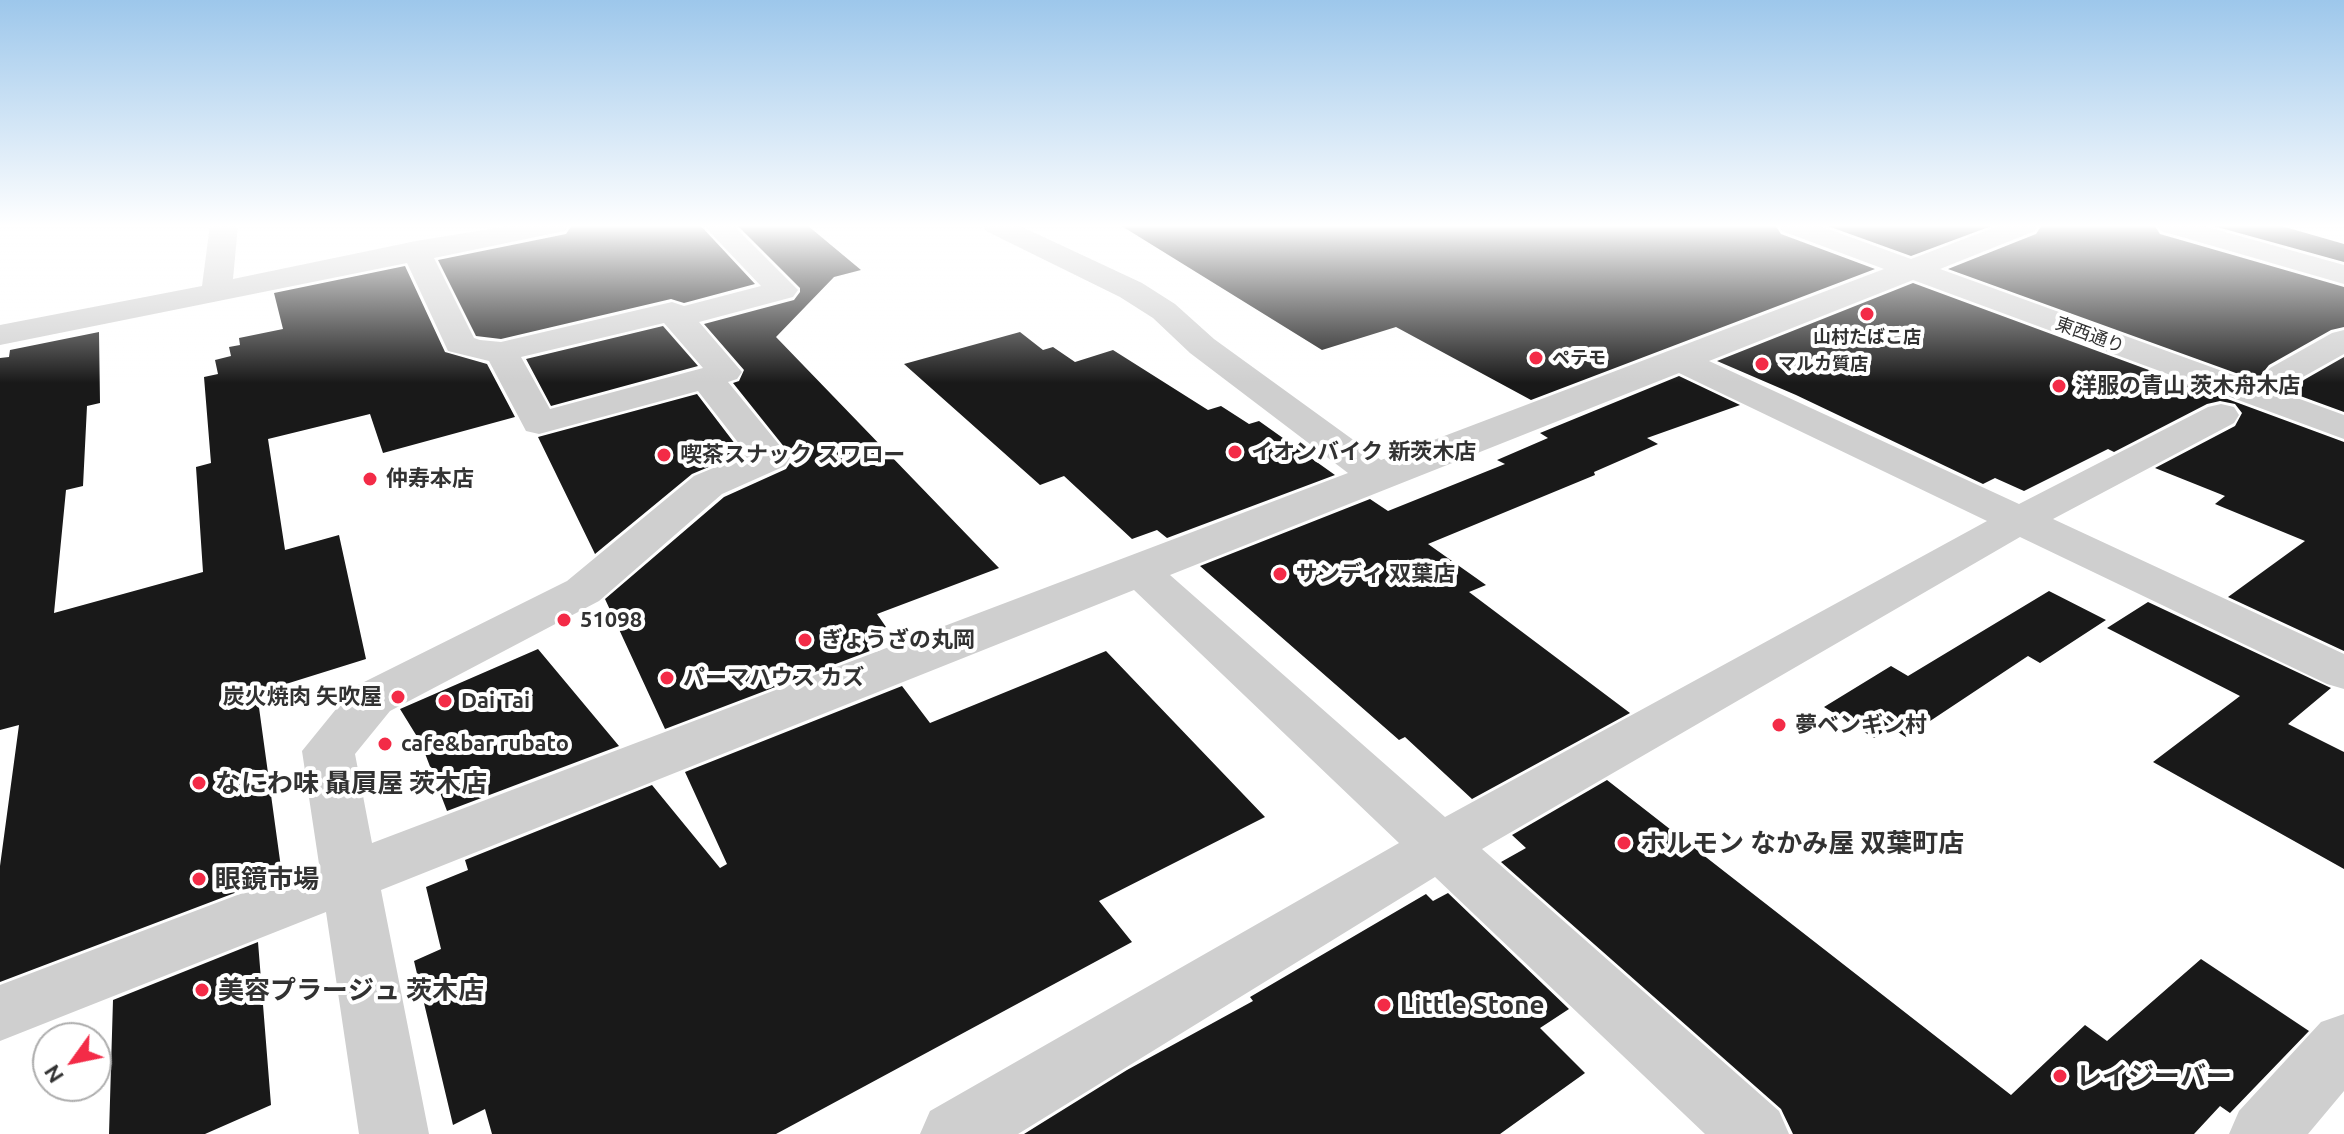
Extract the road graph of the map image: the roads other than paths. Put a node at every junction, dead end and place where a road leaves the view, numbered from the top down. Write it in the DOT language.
graph roads {
  1 [pos="218,278"];
  2 [pos="277,278"];
  3 [pos="429,278"];
  4 [pos="770,278"];
  5 [pos="1106,278"];
  6 [pos="1890,278"];
  7 [pos="1937,278"];
  8 [pos="217,290"];
  9 [pos="677,318"];
  10 [pos="0,335"];
  11 [pos="2344,340"];
  12 [pos="501,352"];
  13 [pos="1679,360"];
  14 [pos="2282,375"];
  15 [pos="706,378"];
  16 [pos="2221,415"];
  17 [pos="2344,428"];
  18 [pos="1376,475"];
  19 [pos="2018,521"];
  20 [pos="1138,570"];
  21 [pos="2344,673"];
  22 [pos="1439,847"];
  23 [pos="348,878"];
  24 [pos="0,1013"];
  25 [pos="2344,1043"];
  26 [pos="394,1134"];
  27 [pos="955,1134"];
  28 [pos="1754,1134"];
  29 [pos="2264,1134"];
  1 -- 8 [label="street"];
  2 -- 8 [label="street"];
  3 -- 12 [label="street"];
  4 -- 9 [label="street"];
  5 -- 18 [label="street"];
  6 -- 13 [label="street"];
  7 -- 17 [label="street, 東西通り"];
  8 -- 10 [label="street"];
  9 -- 12 [label="street"];
  9 -- 15 [label="street"];
  11 -- 14 [label="street"];
  12 -- 15 [label="street"];
  13 -- 18 [label="street"];
  13 -- 19 [label="street"];
  15 -- 23 [label="street"];
  16 -- 19 [label="street"];
  18 -- 20 [label="street"];
  19 -- 21 [label="street"];
  19 -- 22 [label="street"];
  20 -- 22 [label="street"];
  20 -- 23 [label="street"];
  22 -- 27 [label="street"];
  22 -- 28 [label="street"];
  23 -- 24 [label="street"];
  23 -- 26 [label="street"];
  25 -- 29 [label="street"];
}
